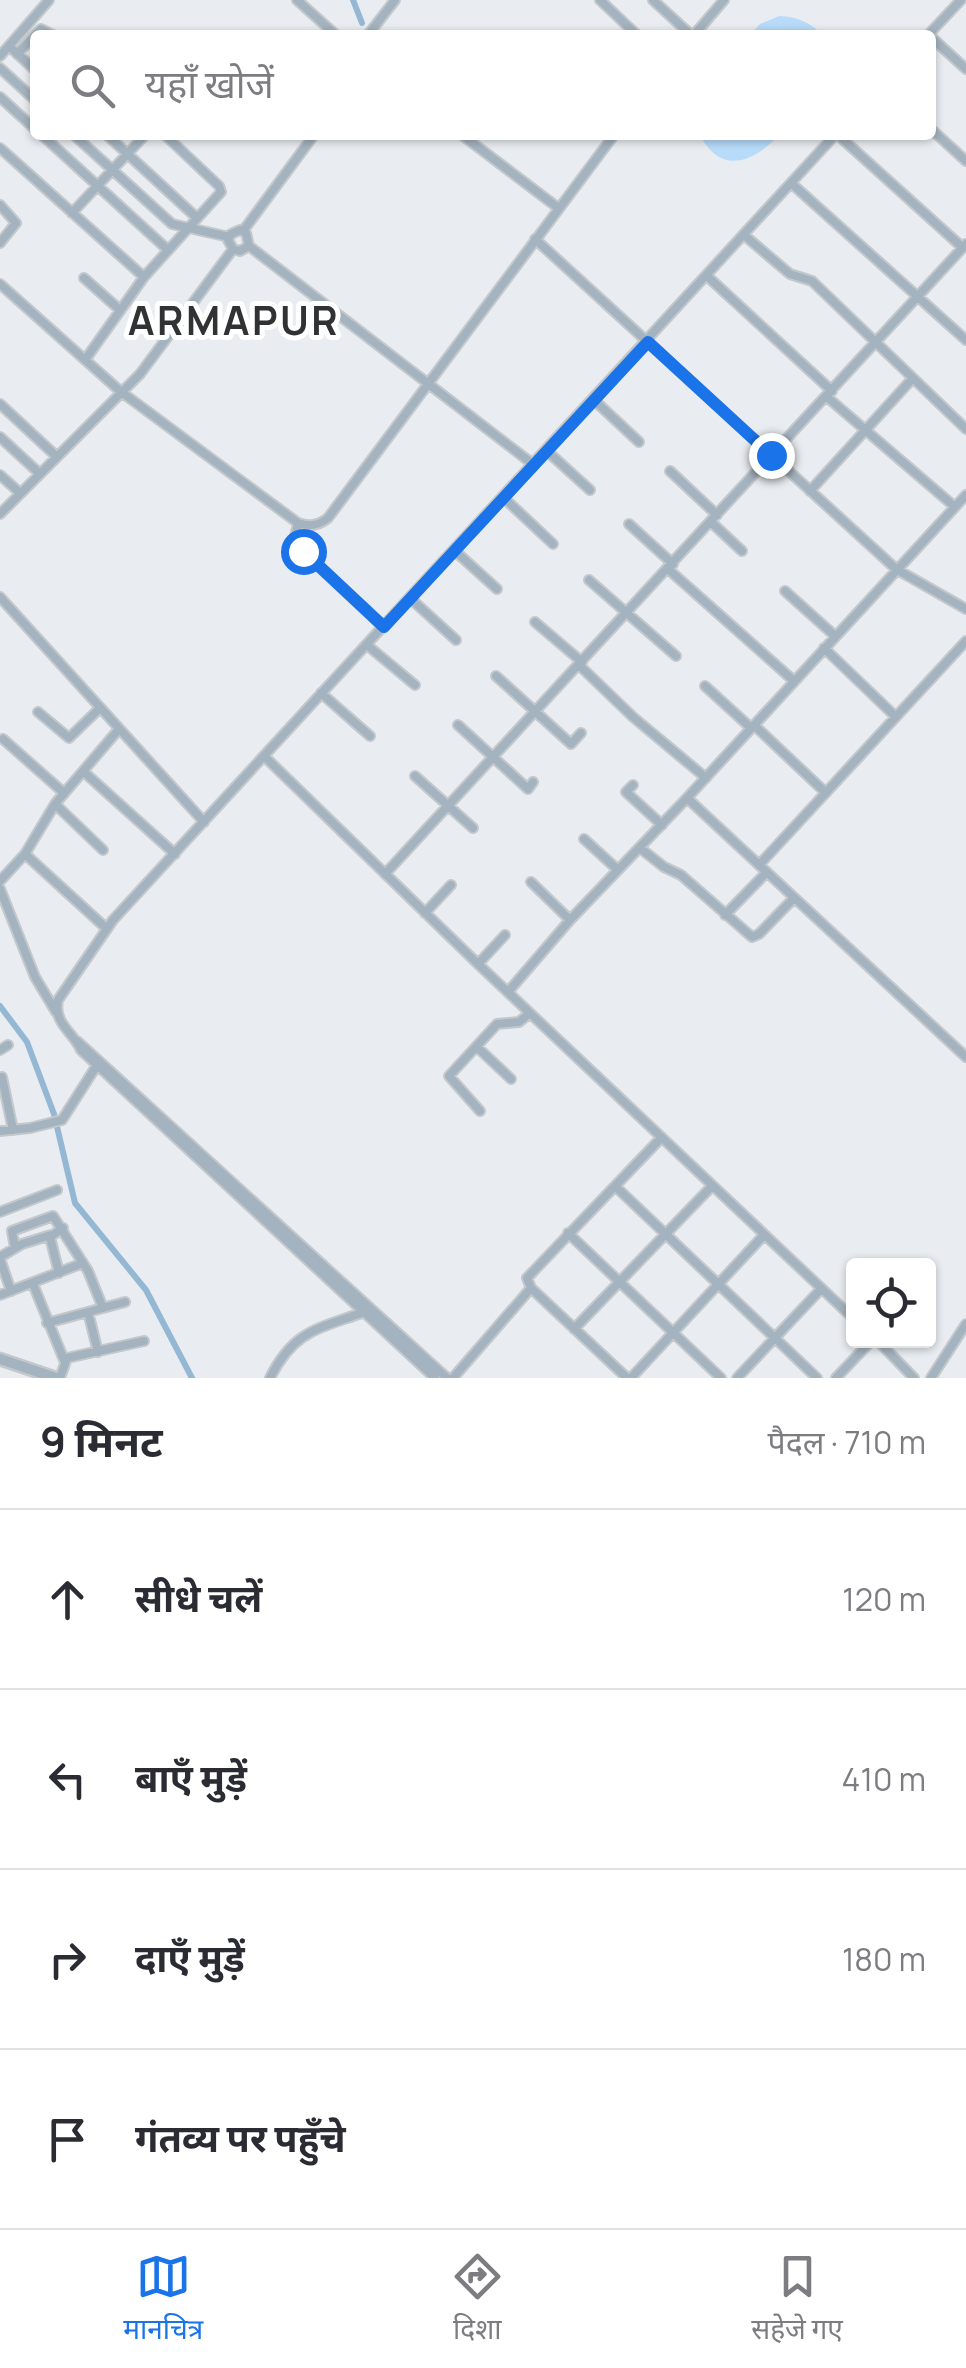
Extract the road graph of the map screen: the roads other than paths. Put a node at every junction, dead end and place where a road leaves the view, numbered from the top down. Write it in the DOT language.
graph roads {
  1 [pos="49,0"];
  2 [pos="297,0"];
  3 [pos="396,0"];
  4 [pos="600,0"];
  5 [pos="653,0"];
  6 [pos="724,0"];
  7 [pos="961,0"];
  8 [pos="330,30"];
  9 [pos="372,30"];
  10 [pos="633,30"];
  11 [pos="686,30"];
  12 [pos="697,30"];
  13 [pos="934,30"];
  14 [pos="30,40"];
  15 [pos="936,41"];
  16 [pos="9,46"];
  17 [pos="18,54"];
  18 [pos="0,56"];
  19 [pos="30,65"];
  20 [pos="0,68"];
  21 [pos="966,69"];
  22 [pos="30,95"];
  23 [pos="0,97"];
  24 [pos="30,124"];
  25 [pos="936,134"];
  26 [pos="47,140"];
  27 [pos="80,140"];
  28 [pos="112,140"];
  29 [pos="140,140"];
  30 [pos="170,140"];
  31 [pos="310,140"];
  32 [pos="469,140"];
  33 [pos="610,140"];
  34 [pos="832,140"];
  35 [pos="843,140"];
  36 [pos="0,148"];
  37 [pos="128,154"];
  38 [pos="966,161"];
  39 [pos="113,170"];
  40 [pos="791,183"];
  41 [pos="98,186"];
  42 [pos="147,201"];
  43 [pos="0,205"];
  44 [pos="558,207"];
  45 [pos="72,213"];
  46 [pos="132,217"];
  47 [pos="197,218"];
  48 [pos="186,230"];
  49 [pos="244,231"];
  50 [pos="744,235"];
  51 [pos="229,237"];
  52 [pos="535,238"];
  53 [pos="0,243"];
  54 [pos="249,246"];
  55 [pos="964,246"];
  56 [pos="168,250"];
  57 [pos="233,250"];
  58 [pos="707,276"];
  59 [pos="84,278"];
  60 [pos="144,278"];
  61 [pos="0,284"];
  62 [pos="920,296"];
  63 [pos="120,310"];
  64 [pos="966,340"];
  65 [pos="648,342"];
  66 [pos="876,343"];
  67 [pos="85,360"];
  68 [pos="912,379"];
  69 [pos="429,384"];
  70 [pos="120,390"];
  71 [pos="829,394"];
  72 [pos="594,400"];
  73 [pos="0,404"];
  74 [pos="966,429"];
  75 [pos="865,431"];
  76 [pos="0,437"];
  77 [pos="958,437"];
  78 [pos="640,442"];
  79 [pos="547,451"];
  80 [pos="771,455"];
  81 [pos="55,456"];
  82 [pos="534,464"];
  83 [pos="670,471"];
  84 [pos="39,473"];
  85 [pos="0,476"];
  86 [pos="590,490"];
  87 [pos="810,491"];
  88 [pos="20,493"];
  89 [pos="966,495"];
  90 [pos="504,498"];
  91 [pos="955,507"];
  92 [pos="1,511"];
  93 [pos="714,519"];
  94 [pos="298,522"];
  95 [pos="629,524"];
  96 [pos="554,544"];
  97 [pos="456,550"];
  98 [pos="742,551"];
  99 [pos="670,566"];
  100 [pos="896,570"];
  101 [pos="589,580"];
  102 [pos="497,589"];
  103 [pos="785,591"];
  104 [pos="0,596"];
  105 [pos="411,598"];
  106 [pos="966,609"];
  107 [pos="628,612"];
  108 [pos="535,622"];
  109 [pos="384,627"];
  110 [pos="834,636"];
  111 [pos="456,640"];
  112 [pos="966,640"];
  113 [pos="367,645"];
  114 [pos="824,648"];
  115 [pos="676,656"];
  116 [pos="580,663"];
  117 [pos="496,676"];
  118 [pos="794,681"];
  119 [pos="415,685"];
  120 [pos="704,686"];
  121 [pos="321,693"];
  122 [pos="100,708"];
  123 [pos="38,712"];
  124 [pos="536,712"];
  125 [pos="896,717"];
  126 [pos="458,726"];
  127 [pos="752,726"];
  128 [pos="119,729"];
  129 [pos="581,733"];
  130 [pos="370,736"];
  131 [pos="4,739"];
  132 [pos="264,756"];
  133 [pos="493,758"];
  134 [pos="84,772"];
  135 [pos="415,776"];
  136 [pos="706,778"];
  137 [pos="534,782"];
  138 [pos="633,785"];
  139 [pos="826,792"];
  140 [pos="64,793"];
  141 [pos="687,798"];
  142 [pos="55,804"];
  143 [pos="449,805"];
  144 [pos="204,822"];
  145 [pos="662,825"];
  146 [pos="474,828"];
  147 [pos="584,840"];
  148 [pos="640,848"];
  149 [pos="103,850"];
  150 [pos="25,854"];
  151 [pos="174,854"];
  152 [pos="763,869"];
  153 [pos="618,870"];
  154 [pos="385,874"];
  155 [pos="0,881"];
  156 [pos="531,882"];
  157 [pos="451,884"];
  158 [pos="0,889"];
  159 [pos="794,898"];
  160 [pos="425,913"];
  161 [pos="725,915"];
  162 [pos="570,920"];
  163 [pos="107,929"];
  164 [pos="504,936"];
  165 [pos="478,964"];
  166 [pos="508,992"];
  167 [pos="56,1012"];
  168 [pos="530,1014"];
  169 [pos="77,1041"];
  170 [pos="477,1048"];
  171 [pos="966,1058"];
  172 [pos="98,1065"];
  173 [pos="2,1077"];
  174 [pos="511,1079"];
  175 [pos="480,1111"];
  176 [pos="13,1130"];
  177 [pos="0,1131"];
  178 [pos="661,1138"];
  179 [pos="615,1186"];
  180 [pos="712,1186"];
  181 [pos="56,1190"];
  182 [pos="0,1212"];
  183 [pos="63,1228"];
  184 [pos="568,1233"];
  185 [pos="51,1235"];
  186 [pos="664,1235"];
  187 [pos="764,1236"];
  188 [pos="15,1248"];
  189 [pos="0,1258"];
  190 [pos="83,1263"];
  191 [pos="59,1273"];
  192 [pos="618,1283"];
  193 [pos="33,1284"];
  194 [pos="720,1285"];
  195 [pos="531,1288"];
  196 [pos="821,1289"];
  197 [pos="11,1291"];
  198 [pos="0,1295"];
  199 [pos="125,1302"];
  200 [pos="103,1308"];
  201 [pos="88,1312"];
  202 [pos="364,1312"];
  203 [pos="846,1312"];
  204 [pos="47,1323"];
  205 [pos="966,1324"];
  206 [pos="574,1329"];
  207 [pos="675,1333"];
  208 [pos="774,1339"];
  209 [pos="144,1341"];
  210 [pos="866,1348"];
  211 [pos="882,1348"];
  212 [pos="98,1352"];
  213 [pos="0,1359"];
  214 [pos="64,1360"];
  215 [pos="58,1378"];
  216 [pos="270,1378"];
  217 [pos="435,1378"];
  218 [pos="450,1378"];
  219 [pos="629,1378"];
  220 [pos="722,1378"];
  221 [pos="737,1378"];
  222 [pos="817,1378"];
  223 [pos="836,1378"];
  224 [pos="914,1378"];
  225 [pos="931,1378"];
  1 -- 16 [label="street"];
  2 -- 8 [label="street"];
  3 -- 9 [label="street"];
  4 -- 10 [label="street"];
  5 -- 11 [label="street"];
  6 -- 12 [label="street"];
  7 -- 13 [label="street"];
  14 -- 17 [label="street"];
  15 -- 21 [label="street"];
  16 -- 17 [label="street"];
  16 -- 18 [label="street"];
  17 -- 19 [label="street"];
  20 -- 22 [label="street"];
  23 -- 24 [label="street"];
  25 -- 38 [label="street"];
  26 -- 41 [label="street"];
  27 -- 39 [label="street"];
  28 -- 37 [label="street"];
  29 -- 37 [label="street"];
  30 -- 47 [label="street"];
  31 -- 49 [label="street"];
  32 -- 44 [label="street"];
  33 -- 44 [label="street"];
  34 -- 40 [label="street"];
  35 -- 55 [label="street"];
  36 -- 45 [label="street"];
  37 -- 39 [label="street"];
  37 -- 47 [label="street"];
  39 -- 41 [label="street"];
  39 -- 42 [label="street"];
  40 -- 50 [label="street"];
  40 -- 62 [label="street"];
  41 -- 45 [label="street"];
  41 -- 46 [label="street"];
  42 -- 46 [label="street"];
  42 -- 48 [label="street"];
  43 -- 53 [label="street"];
  44 -- 52 [label="street"];
  45 -- 60 [label="street"];
  46 -- 56 [label="street"];
  47 -- 48 [label="street"];
  48 -- 51 [label="street"];
  48 -- 56 [label="street"];
  49 -- 51 [label="street"];
  49 -- 54 [label="street"];
  50 -- 58 [label="street"];
  50 -- 66 [label="street"];
  51 -- 57 [label="street"];
  52 -- 65 [label="street"];
  52 -- 69 [label="street"];
  54 -- 57 [label="street"];
  54 -- 69 [label="street"];
  55 -- 62 [label="street"];
  56 -- 60 [label="street"];
  57 -- 70 [label="street"];
  58 -- 65 [label="street"];
  58 -- 71 [label="street"];
  59 -- 63 [label="street"];
  60 -- 63 [label="street"];
  61 -- 67 [label="street"];
  62 -- 64 [label="street"];
  62 -- 66 [label="street"];
  63 -- 67 [label="street"];
  65 -- 72 [label="street"];
  65 -- 80 [label="street"];
  66 -- 68 [label="street"];
  66 -- 71 [label="street"];
  67 -- 70 [label="street"];
  68 -- 74 [label="street"];
  68 -- 75 [label="street"];
  69 -- 82 [label="street"];
  69 -- 94 [label="street"];
  70 -- 81 [label="street"];
  70 -- 94 [label="street"];
  71 -- 75 [label="street"];
  71 -- 80 [label="street"];
  72 -- 78 [label="street"];
  72 -- 79 [label="street"];
  73 -- 81 [label="street"];
  74 -- 77 [label="street"];
  75 -- 87 [label="street"];
  75 -- 91 [label="street"];
  76 -- 84 [label="street"];
  79 -- 82 [label="street"];
  79 -- 86 [label="street"];
  80 -- 87 [label="street"];
  80 -- 93 [label="street"];
  81 -- 84 [label="street"];
  82 -- 90 [label="street"];
  83 -- 93 [label="street"];
  84 -- 88 [label="street"];
  85 -- 88 [label="street"];
  87 -- 100 [label="street"];
  88 -- 92 [label="street"];
  89 -- 91 [label="street"];
  90 -- 96 [label="street"];
  90 -- 97 [label="street"];
  91 -- 100 [label="street"];
  93 -- 98 [label="street"];
  93 -- 99 [label="street"];
  94 -- 109 [label="street"];
  95 -- 99 [label="street"];
  97 -- 102 [label="street"];
  97 -- 105 [label="street"];
  99 -- 107 [label="street"];
  99 -- 118 [label="street"];
  100 -- 106 [label="street"];
  100 -- 110 [label="street"];
  101 -- 107 [label="street"];
  103 -- 110 [label="street"];
  104 -- 122 [label="street"];
  105 -- 109 [label="street"];
  105 -- 111 [label="street"];
  107 -- 115 [label="street"];
  107 -- 116 [label="street"];
  108 -- 116 [label="street"];
  109 -- 113 [label="street"];
  110 -- 114 [label="street"];
  112 -- 125 [label="street"];
  113 -- 119 [label="street"];
  113 -- 121 [label="street"];
  114 -- 118 [label="street"];
  114 -- 125 [label="street"];
  116 -- 124 [label="street"];
  116 -- 136 [label="street"];
  117 -- 124 [label="street"];
  118 -- 127 [label="street"];
  120 -- 127 [label="street"];
  121 -- 130 [label="street"];
  121 -- 132 [label="street"];
  122 -- 123 [label="street"];
  122 -- 128 [label="street"];
  124 -- 129 [label="street"];
  124 -- 133 [label="street"];
  125 -- 139 [label="street"];
  126 -- 133 [label="street"];
  127 -- 136 [label="street"];
  127 -- 139 [label="street"];
  128 -- 134 [label="street"];
  128 -- 144 [label="street"];
  131 -- 140 [label="street"];
  132 -- 144 [label="street"];
  132 -- 154 [label="street"];
  133 -- 137 [label="street"];
  133 -- 143 [label="street"];
  134 -- 140 [label="street"];
  134 -- 151 [label="street"];
  135 -- 143 [label="street"];
  136 -- 141 [label="street"];
  138 -- 145 [label="street"];
  139 -- 152 [label="street"];
  140 -- 142 [label="street"];
  141 -- 145 [label="street"];
  141 -- 152 [label="street"];
  142 -- 149 [label="street"];
  142 -- 150 [label="street"];
  143 -- 146 [label="street"];
  143 -- 154 [label="street"];
  144 -- 151 [label="street"];
  145 -- 148 [label="street"];
  147 -- 153 [label="street"];
  148 -- 153 [label="street"];
  148 -- 161 [label="street"];
  150 -- 155 [label="street"];
  150 -- 163 [label="street"];
  151 -- 163 [label="street"];
  152 -- 159 [label="street"];
  152 -- 161 [label="street"];
  153 -- 162 [label="street"];
  154 -- 160 [label="street"];
  156 -- 162 [label="street"];
  157 -- 160 [label="street"];
  158 -- 167 [label="street"];
  159 -- 161 [label="street"];
  159 -- 171 [label="street"];
  160 -- 165 [label="street"];
  162 -- 166 [label="street"];
  163 -- 167 [label="street"];
  164 -- 165 [label="street"];
  165 -- 166 [label="street"];
  166 -- 168 [label="street"];
  167 -- 169 [label="street"];
  168 -- 170 [label="street"];
  168 -- 178 [label="street"];
  169 -- 172 [label="street"];
  169 -- 218 [label="street"];
  170 -- 174 [label="street"];
  170 -- 175 [label="street"];
  172 -- 176 [label="street"];
  172 -- 202 [label="street"];
  173 -- 176 [label="street"];
  176 -- 177 [label="street"];
  178 -- 179 [label="street"];
  178 -- 180 [label="street"];
  179 -- 184 [label="street"];
  179 -- 186 [label="street"];
  180 -- 186 [label="street"];
  180 -- 187 [label="street"];
  181 -- 182 [label="street"];
  183 -- 185 [label="street"];
  183 -- 188 [label="street"];
  183 -- 190 [label="street"];
  184 -- 192 [label="street"];
  184 -- 195 [label="street"];
  185 -- 188 [label="street"];
  185 -- 191 [label="street"];
  186 -- 192 [label="street"];
  186 -- 194 [label="street"];
  187 -- 194 [label="street"];
  187 -- 196 [label="street"];
  188 -- 189 [label="street"];
  189 -- 197 [label="street"];
  190 -- 191 [label="street"];
  190 -- 200 [label="street"];
  191 -- 193 [label="street"];
  192 -- 206 [label="street"];
  192 -- 207 [label="street"];
  193 -- 197 [label="street"];
  193 -- 204 [label="street"];
  194 -- 207 [label="street"];
  194 -- 208 [label="street"];
  195 -- 206 [label="street"];
  195 -- 218 [label="street"];
  196 -- 203 [label="street"];
  196 -- 208 [label="street"];
  197 -- 198 [label="street"];
  199 -- 200 [label="street"];
  200 -- 201 [label="street"];
  201 -- 204 [label="street"];
  201 -- 212 [label="street"];
  202 -- 216 [label="street"];
  202 -- 217 [label="street"];
  204 -- 214 [label="street"];
  205 -- 225 [label="street"];
  206 -- 219 [label="street"];
  207 -- 219 [label="street"];
  207 -- 220 [label="street"];
  208 -- 221 [label="street"];
  208 -- 222 [label="street"];
  209 -- 212 [label="street"];
  210 -- 223 [label="street"];
  211 -- 224 [label="street"];
  212 -- 214 [label="street"];
  213 -- 215 [label="street"];
  214 -- 215 [label="street"];
}
